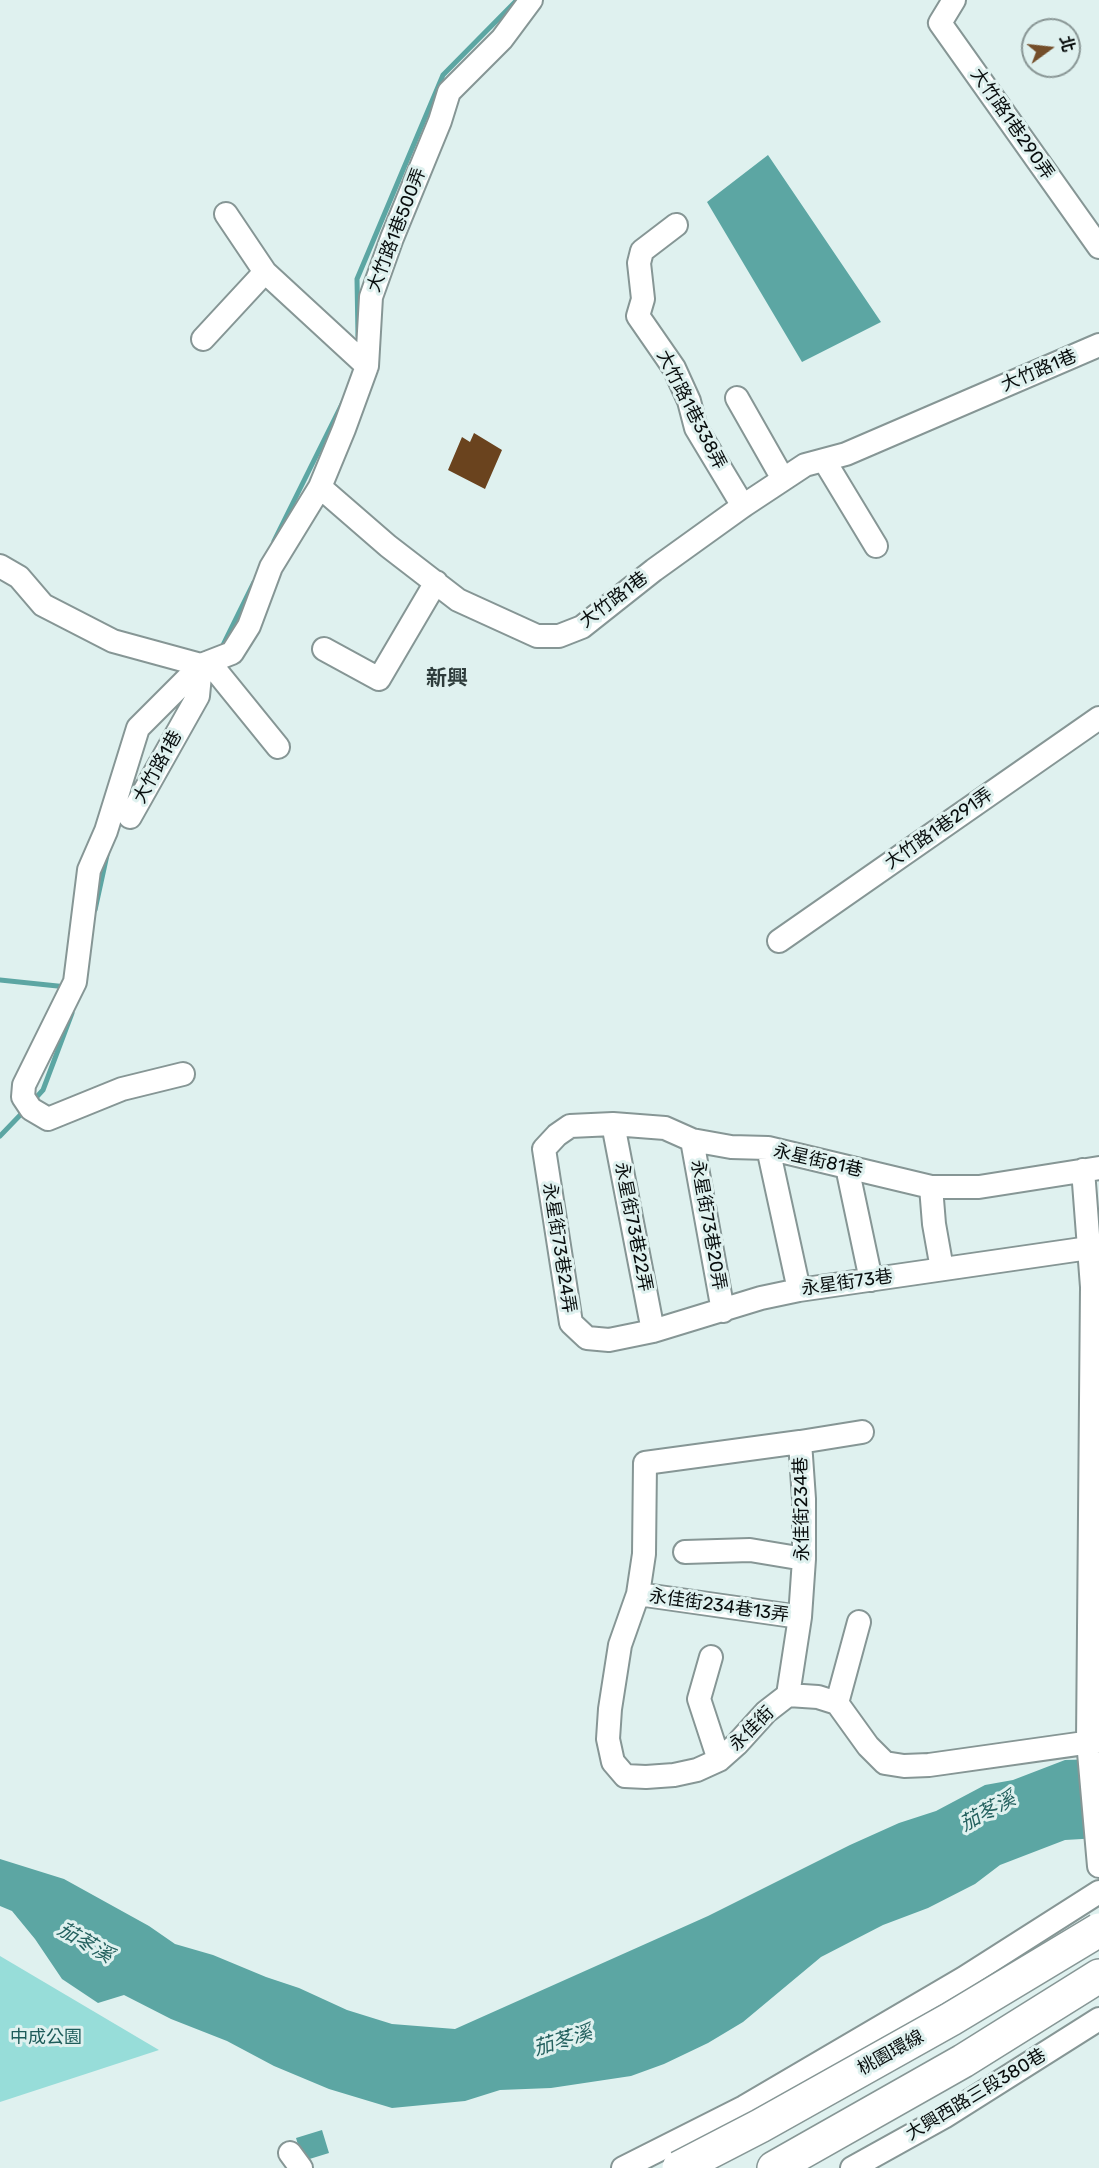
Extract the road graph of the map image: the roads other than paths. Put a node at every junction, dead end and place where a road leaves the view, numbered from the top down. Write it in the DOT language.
graph roads {
  1 [pos="531,0"];
  2 [pos="954,0"];
  3 [pos="226,214"];
  4 [pos="676,225"];
  5 [pos="1099,247"];
  6 [pos="265,272"];
  7 [pos="203,339"];
  8 [pos="1099,345"];
  9 [pos="367,366"];
  10 [pos="737,398"];
  11 [pos="824,460"];
  12 [pos="783,479"];
  13 [pos="320,487"];
  14 [pos="743,506"];
  15 [pos="876,546"];
  16 [pos="0,566"];
  17 [pos="436,582"];
  18 [pos="324,649"];
  19 [pos="208,667"];
  20 [pos="1099,718"];
  21 [pos="278,747"];
  22 [pos="130,817"];
  23 [pos="779,941"];
  24 [pos="183,1074"];
  25 [pos="613,1124"];
  26 [pos="557,1135"];
  27 [pos="692,1140"];
  28 [pos="768,1148"];
  29 [pos="847,1167"];
  30 [pos="1091,1169"];
  31 [pos="931,1187"];
  32 [pos="1089,1248"];
  33 [pos="942,1269"];
  34 [pos="871,1280"];
  35 [pos="799,1290"];
  36 [pos="723,1311"];
  37 [pos="1096,1312"];
  38 [pos="652,1331"];
  39 [pos="609,1340"];
  40 [pos="862,1432"];
  41 [pos="800,1442"];
  42 [pos="645,1463"];
  43 [pos="685,1552"];
  44 [pos="804,1559"];
  45 [pos="638,1594"];
  46 [pos="800,1617"];
  47 [pos="859,1622"];
  48 [pos="711,1657"];
  49 [pos="788,1695"];
  50 [pos="837,1703"];
  51 [pos="1094,1741"];
  52 [pos="718,1760"];
  53 [pos="1099,1860"];
  54 [pos="1099,1892"];
  55 [pos="1099,1930"];
  56 [pos="1099,1976"];
  57 [pos="1099,2019"];
  58 [pos="623,2168"];
  59 [pos="679,2168"];
  60 [pos="774,2168"];
  61 [pos="852,2168"];
  1 -- 9 [label="street, 大竹路1巷500弄"];
  2 -- 5 [label="street, 大竹路1巷290弄"];
  3 -- 6 [label="street"];
  4 -- 14 [label="street, 大竹路1巷338弄"];
  6 -- 7 [label="street"];
  6 -- 9 [label="street"];
  8 -- 11 [label="street, 大竹路1巷"];
  9 -- 13 [label="street, 大竹路1巷500弄"];
  10 -- 12 [label="street"];
  11 -- 12 [label="street, 大竹路1巷"];
  11 -- 15 [label="street"];
  12 -- 14 [label="street, 大竹路1巷"];
  13 -- 17 [label="street, 大竹路1巷"];
  13 -- 19 [label="street, 大竹路1巷"];
  14 -- 17 [label="street, 大竹路1巷"];
  16 -- 19 [label="street"];
  17 -- 18 [label="street"];
  19 -- 21 [label="street"];
  19 -- 22 [label="street, 大竹路1巷"];
  19 -- 24 [label="street"];
  20 -- 23 [label="street, 大竹路1巷291弄"];
  25 -- 26 [label="street, 永星街81巷"];
  25 -- 27 [label="street, 永星街81巷"];
  25 -- 38 [label="street, 永星街73巷22弄"];
  26 -- 39 [label="street, 永星街73巷24弄"];
  27 -- 28 [label="street, 永星街81巷"];
  27 -- 36 [label="street, 永星街73巷20弄"];
  28 -- 29 [label="street, 永星街81巷"];
  28 -- 35 [label="street"];
  29 -- 31 [label="street, 永星街81巷"];
  29 -- 34 [label="street"];
  30 -- 31 [label="street, 永星街81巷"];
  30 -- 32 [label="street"];
  31 -- 33 [label="street"];
  32 -- 33 [label="street, 永星街73巷"];
  32 -- 37 [label="street"];
  33 -- 34 [label="street, 永星街73巷"];
  34 -- 35 [label="street, 永星街73巷"];
  35 -- 36 [label="street, 永星街73巷"];
  36 -- 38 [label="street, 永星街73巷"];
  37 -- 51 [label="street"];
  38 -- 39 [label="street, 永星街73巷"];
  40 -- 41 [label="street"];
  41 -- 42 [label="street, 永佳街234巷"];
  41 -- 44 [label="street, 永佳街234巷"];
  42 -- 45 [label="street, 永佳街"];
  43 -- 44 [label="street"];
  44 -- 46 [label="street, 永佳街234巷"];
  45 -- 46 [label="street, 永佳街234巷13弄"];
  45 -- 52 [label="street, 永佳街"];
  46 -- 49 [label="street, 永佳街234巷"];
  47 -- 50 [label="street"];
  48 -- 52 [label="street"];
  49 -- 50 [label="street, 永佳街"];
  49 -- 52 [label="street, 永佳街"];
  50 -- 51 [label="street"];
  51 -- 53 [label="street"];
  54 -- 58 [label="street"];
  55 -- 59 [label="highway, 桃園環線, bridge"];
  56 -- 60 [label="highway"];
  57 -- 61 [label="street, 大興西路三段380巷"];
}
